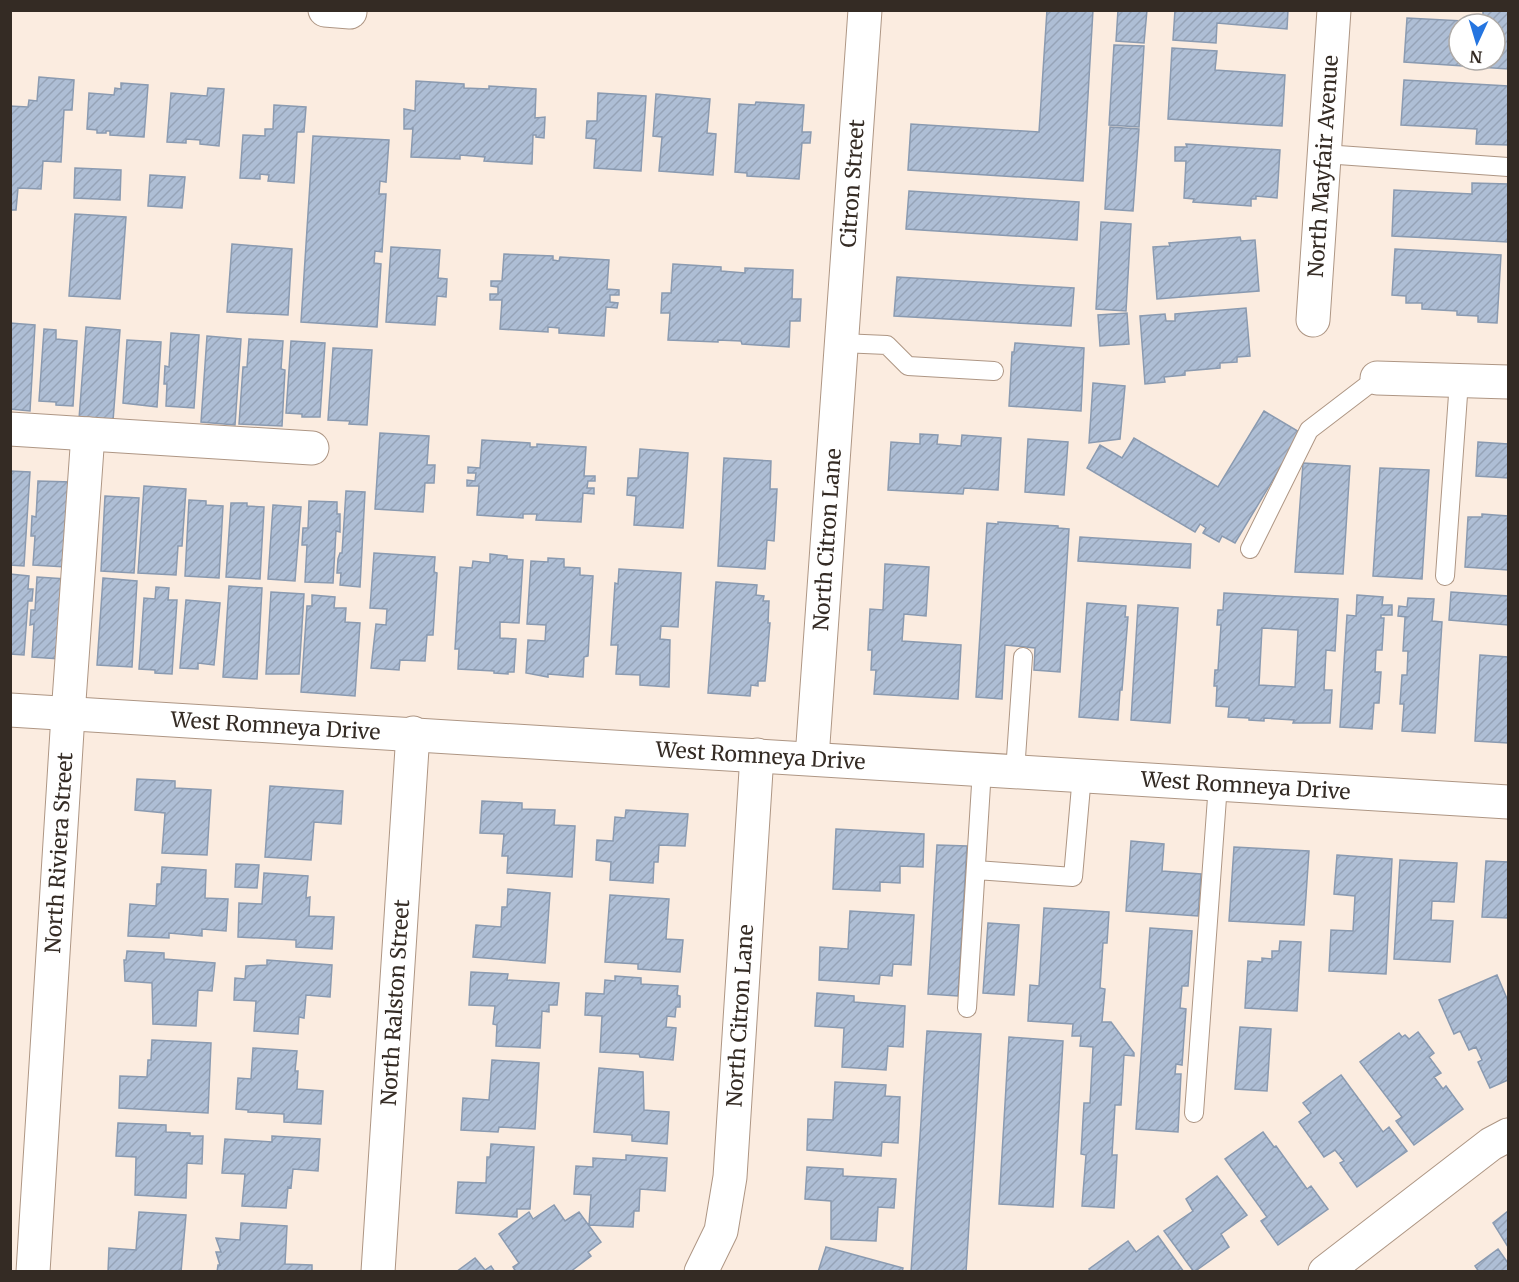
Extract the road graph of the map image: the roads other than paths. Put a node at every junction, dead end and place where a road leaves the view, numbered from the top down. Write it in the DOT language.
graph roads {
  1 [pos="866,10"];
  2 [pos="1334,10"];
  3 [pos="1324,154"];
  4 [pos="1509,167"];
  5 [pos="1312,320"];
  6 [pos="840,351"];
  7 [pos="994,371"];
  8 [pos="1377,378"];
  9 [pos="1459,381"];
  10 [pos="1509,382"];
  11 [pos="10,429"];
  12 [pos="88,434"];
  13 [pos="312,448"];
  14 [pos="1250,549"];
  15 [pos="1445,576"];
  16 [pos="1023,657"];
  17 [pos="10,710"];
  18 [pos="68,715"];
  19 [pos="413,733"];
  20 [pos="757,755"];
  21 [pos="812,758"];
  22 [pos="982,769"];
  23 [pos="1015,772"];
  24 [pos="1082,775"];
  25 [pos="1218,784"];
  26 [pos="1509,802"];
  27 [pos="976,870"];
  28 [pos="967,1008"];
  29 [pos="1194,1113"];
  30 [pos="1509,1135"];
  31 [pos="33,1272"];
  32 [pos="378,1272"];
  33 [pos="701,1272"];
  34 [pos="1325,1272"];
  1 -- 6 [label="street, Citron Street"];
  2 -- 3 [label="street, North Mayfair Avenue"];
  3 -- 4 [label="lane"];
  3 -- 5 [label="street, North Mayfair Avenue"];
  6 -- 7 [label="lane"];
  6 -- 21 [label="street, North Citron Lane"];
  8 -- 9 [label="street"];
  8 -- 14 [label="lane"];
  9 -- 10 [label="street"];
  9 -- 15 [label="lane"];
  11 -- 12 [label="street"];
  12 -- 13 [label="street"];
  12 -- 18 [label="street, North Riviera Street"];
  16 -- 23 [label="lane"];
  17 -- 18 [label="street, West Romneya Drive"];
  18 -- 19 [label="street, West Romneya Drive"];
  18 -- 31 [label="street, North Riviera Street"];
  19 -- 20 [label="street, West Romneya Drive"];
  19 -- 32 [label="street, North Ralston Street"];
  20 -- 21 [label="street, West Romneya Drive"];
  20 -- 33 [label="street, North Citron Lane"];
  21 -- 22 [label="street, West Romneya Drive"];
  22 -- 23 [label="street, West Romneya Drive"];
  22 -- 27 [label="lane"];
  23 -- 24 [label="street, West Romneya Drive"];
  24 -- 25 [label="street, West Romneya Drive"];
  24 -- 27 [label="lane"];
  25 -- 26 [label="street, West Romneya Drive"];
  25 -- 29 [label="lane"];
  27 -- 28 [label="lane"];
  30 -- 34 [label="street"];
}
